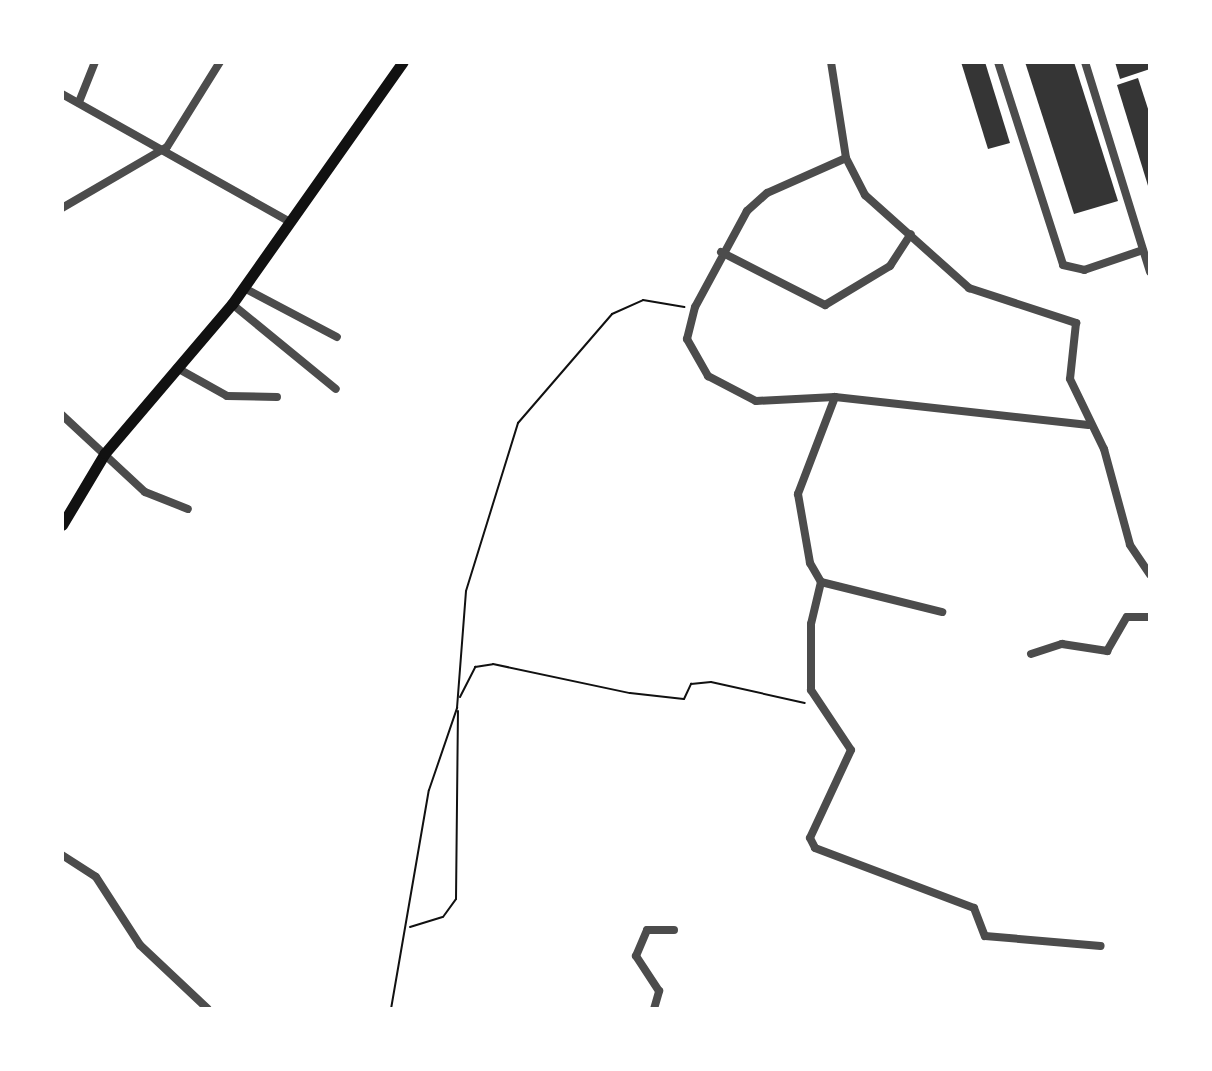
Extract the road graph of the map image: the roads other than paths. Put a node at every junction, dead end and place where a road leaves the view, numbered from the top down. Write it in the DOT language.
graph roads {
  1 [pos="95,62"];
  2 [pos="220,62"];
  3 [pos="403,62"];
  4 [pos="831,62"];
  5 [pos="998,62"];
  6 [pos="1085,62"];
  7 [pos="62,94"];
  8 [pos="79,102"];
  9 [pos="167,147"];
  10 [pos="846,158"];
  11 [pos="62,208"];
  12 [pos="290,222"];
  13 [pos="911,234"];
  14 [pos="1143,250"];
  15 [pos="721,252"];
  16 [pos="1150,272"];
  17 [pos="244,288"];
  18 [pos="232,304"];
  19 [pos="337,337"];
  20 [pos="177,368"];
  21 [pos="336,389"];
  22 [pos="277,397"];
  23 [pos="835,397"];
  24 [pos="62,415"];
  25 [pos="1088,425"];
  26 [pos="105,453"];
  27 [pos="188,509"];
  28 [pos="62,525"];
  29 [pos="1150,575"];
  30 [pos="821,582"];
  31 [pos="942,612"];
  32 [pos="1150,617"];
  33 [pos="1031,654"];
  34 [pos="62,855"];
  35 [pos="674,930"];
  36 [pos="1101,946"];
  37 [pos="208,1009"];
  38 [pos="654,1009"];
  1 -- 8 [label="street"];
  2 -- 9 [label="street"];
  3 -- 12 [label="main road"];
  4 -- 10 [label="street"];
  5 -- 14 [label="street"];
  6 -- 14 [label="street"];
  7 -- 8 [label="street"];
  8 -- 9 [label="street"];
  9 -- 11 [label="street"];
  9 -- 12 [label="street"];
  10 -- 13 [label="street"];
  10 -- 15 [label="street"];
  12 -- 17 [label="main road"];
  13 -- 15 [label="street"];
  13 -- 25 [label="street"];
  14 -- 16 [label="street"];
  15 -- 23 [label="street"];
  17 -- 18 [label="main road"];
  17 -- 19 [label="street"];
  18 -- 20 [label="main road"];
  18 -- 21 [label="street"];
  20 -- 22 [label="street"];
  20 -- 26 [label="main road"];
  23 -- 25 [label="street"];
  23 -- 30 [label="street"];
  24 -- 26 [label="street"];
  25 -- 29 [label="street"];
  26 -- 27 [label="street"];
  26 -- 28 [label="main road"];
  30 -- 31 [label="street"];
  30 -- 36 [label="street"];
  32 -- 33 [label="street"];
  34 -- 37 [label="street"];
  35 -- 38 [label="street"];
}
